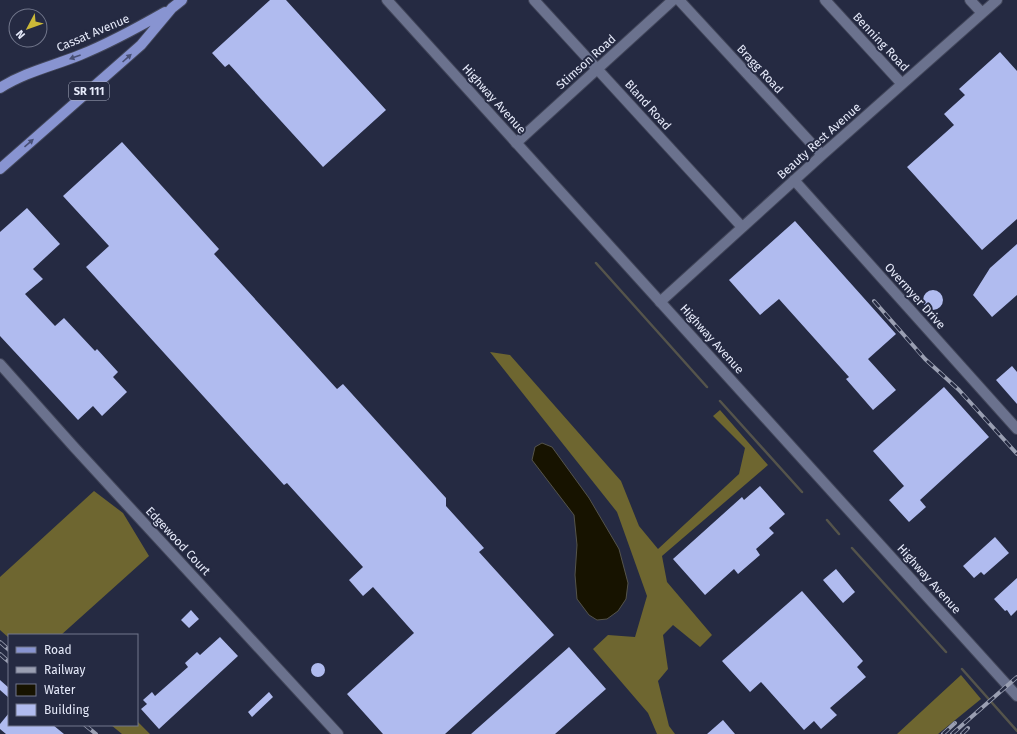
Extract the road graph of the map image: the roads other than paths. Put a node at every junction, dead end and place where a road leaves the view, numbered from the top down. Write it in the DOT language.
graph roads {
  1 [pos="182,0"];
  2 [pos="386,0"];
  3 [pos="534,0"];
  4 [pos="673,0"];
  5 [pos="679,0"];
  6 [pos="824,0"];
  7 [pos="970,0"];
  8 [pos="997,0"];
  9 [pos="172,8"];
  10 [pos="982,13"];
  11 [pos="597,69"];
  12 [pos="902,84"];
  13 [pos="0,88"];
  14 [pos="516,143"];
  15 [pos="822,155"];
  16 [pos="0,169"];
  17 [pos="794,180"];
  18 [pos="742,227"];
  19 [pos="660,302"];
  20 [pos="0,364"];
  21 [pos="1017,429"];
  22 [pos="1017,696"];
  23 [pos="338,734"];
  1 -- 9 [label="main road, Cassat Avenue / SR 111"];
  2 -- 14 [label="street, Highway Avenue"];
  3 -- 11 [label="street, Bland Road"];
  4 -- 11 [label="street, Stimson Road"];
  5 -- 15 [label="street, Bragg Road"];
  6 -- 12 [label="street, Benning Road"];
  7 -- 10 [label="street"];
  8 -- 10 [label="street, Beauty Rest Avenue"];
  9 -- 13 [label="main road, Cassat Avenue / SR 111, one-way"];
  16 -- 9 [label="main road, Cassat Avenue / SR 111, one-way"];
  10 -- 12 [label="street, Beauty Rest Avenue"];
  11 -- 14 [label="street, Stimson Road"];
  11 -- 18 [label="street, Bland Road"];
  12 -- 15 [label="street, Beauty Rest Avenue"];
  14 -- 19 [label="street, Highway Avenue"];
  15 -- 17 [label="street, Beauty Rest Avenue"];
  17 -- 18 [label="street, Beauty Rest Avenue"];
  17 -- 21 [label="street, Overmyer Drive"];
  18 -- 19 [label="street, Beauty Rest Avenue"];
  19 -- 22 [label="street, Highway Avenue"];
  20 -- 23 [label="street, Edgewood Court"];
}
